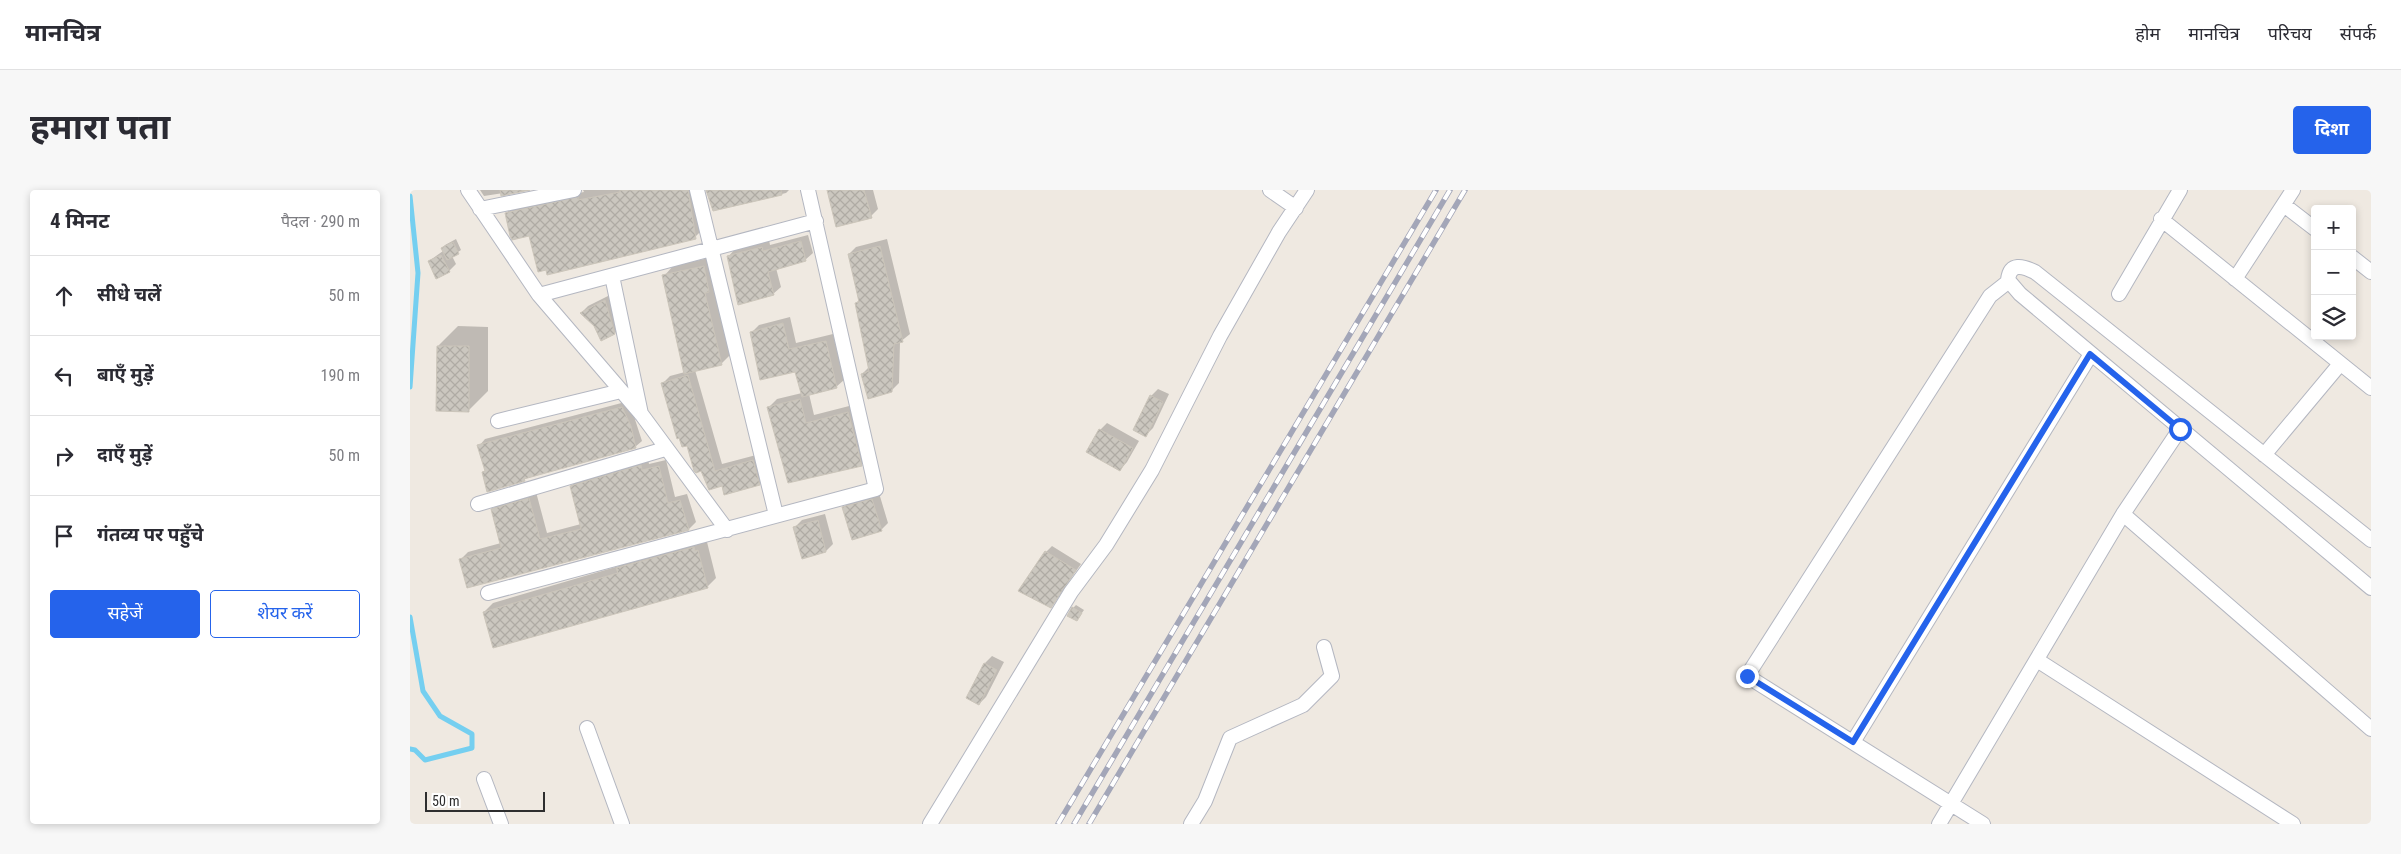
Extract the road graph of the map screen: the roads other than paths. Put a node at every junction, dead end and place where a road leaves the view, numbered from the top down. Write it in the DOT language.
graph roads {
  1 [pos="468,190"];
  2 [pos="574,190"];
  3 [pos="697,190"];
  4 [pos="808,190"];
  5 [pos="1270,190"];
  6 [pos="1307,190"];
  7 [pos="2180,190"];
  8 [pos="2293,190"];
  9 [pos="2284,205"];
  10 [pos="1296,208"];
  11 [pos="480,209"];
  12 [pos="2161,219"];
  13 [pos="816,221"];
  14 [pos="2311,226"];
  15 [pos="712,250"];
  16 [pos="2356,260"];
  17 [pos="2371,272"];
  18 [pos="612,276"];
  19 [pos="2235,278"];
  20 [pos="2009,281"];
  21 [pos="2119,294"];
  22 [pos="539,296"];
  23 [pos="2090,354"];
  24 [pos="2340,364"];
  25 [pos="2371,388"];
  26 [pos="621,391"];
  27 [pos="642,415"];
  28 [pos="498,421"];
  29 [pos="2180,429"];
  30 [pos="665,448"];
  31 [pos="2264,455"];
  32 [pos="478,504"];
  33 [pos="2123,514"];
  34 [pos="776,515"];
  35 [pos="727,530"];
  36 [pos="2371,540"];
  37 [pos="2371,588"];
  38 [pos="488,593"];
  39 [pos="1324,647"];
  40 [pos="2037,660"];
  41 [pos="588,728"];
  42 [pos="2371,729"];
  43 [pos="1853,742"];
  44 [pos="484,779"];
  45 [pos="1952,804"];
  46 [pos="501,824"];
  47 [pos="622,824"];
  48 [pos="930,824"];
  49 [pos="1191,824"];
  50 [pos="1939,824"];
  51 [pos="1983,824"];
  52 [pos="2293,824"];
  1 -- 11 [label="street"];
  2 -- 11 [label="street"];
  3 -- 15 [label="street"];
  4 -- 13 [label="street"];
  5 -- 10 [label="street"];
  6 -- 10 [label="street"];
  7 -- 12 [label="street"];
  8 -- 9 [label="street"];
  9 -- 14 [label="street"];
  9 -- 19 [label="street"];
  10 -- 48 [label="street"];
  11 -- 22 [label="street"];
  12 -- 19 [label="street"];
  12 -- 21 [label="street"];
  13 -- 15 [label="street"];
  13 -- 34 [label="street"];
  15 -- 18 [label="street"];
  15 -- 34 [label="street"];
  16 -- 17 [label="street"];
  18 -- 22 [label="street"];
  18 -- 27 [label="street"];
  19 -- 24 [label="street"];
  20 -- 23 [label="street"];
  20 -- 31 [label="street"];
  20 -- 43 [label="street"];
  22 -- 26 [label="street"];
  23 -- 29 [label="street"];
  23 -- 43 [label="street"];
  24 -- 25 [label="street"];
  24 -- 31 [label="street"];
  26 -- 27 [label="street"];
  26 -- 28 [label="street"];
  27 -- 30 [label="street"];
  29 -- 33 [label="street"];
  29 -- 37 [label="street"];
  30 -- 32 [label="street"];
  30 -- 35 [label="street"];
  31 -- 36 [label="street"];
  33 -- 40 [label="street"];
  33 -- 42 [label="street"];
  34 -- 35 [label="street"];
  35 -- 38 [label="street"];
  39 -- 49 [label="street"];
  40 -- 45 [label="street"];
  40 -- 52 [label="street"];
  41 -- 47 [label="street"];
  43 -- 45 [label="street"];
  44 -- 46 [label="street"];
  45 -- 50 [label="street"];
  45 -- 51 [label="street"];
}
